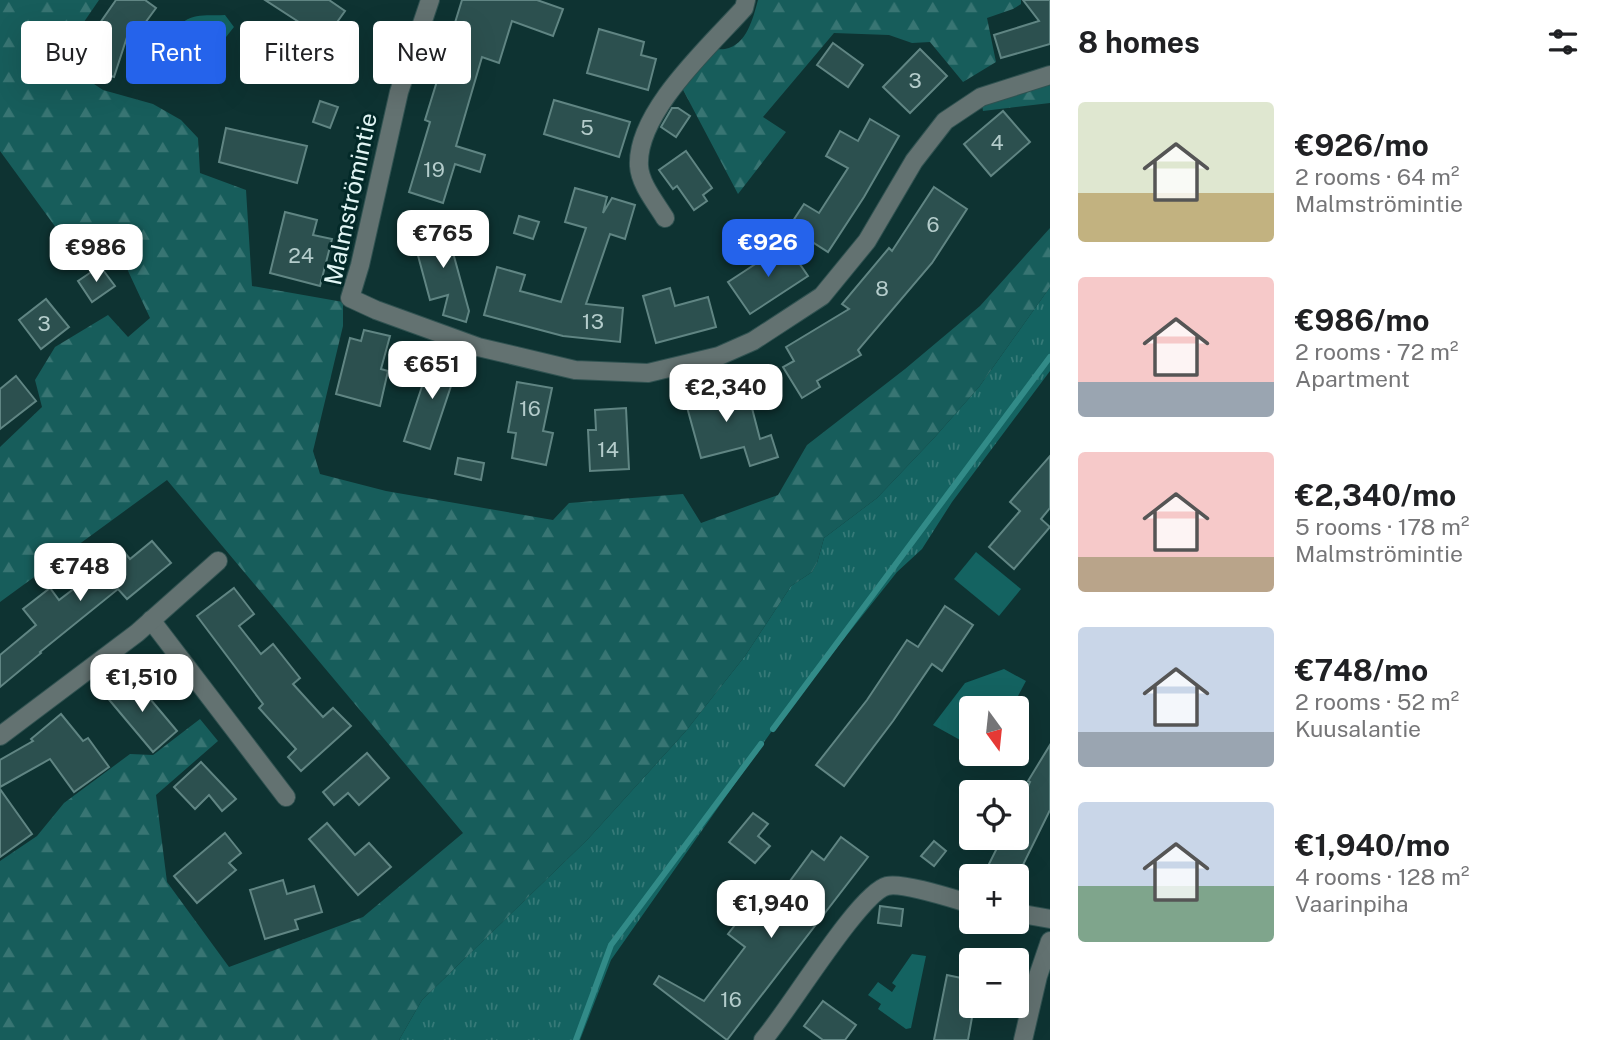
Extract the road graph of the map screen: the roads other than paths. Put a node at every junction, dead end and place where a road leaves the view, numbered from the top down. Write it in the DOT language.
graph roads {
  1 [pos="430,0"];
  2 [pos="746,0"];
  3 [pos="1050,75"];
  4 [pos="666,218"];
  5 [pos="218,561"];
  6 [pos="151,620"];
  7 [pos="0,736"];
  8 [pos="286,797"];
  9 [pos="959,901"];
  10 [pos="1029,915"];
  11 [pos="1050,919"];
  12 [pos="1050,942"];
  13 [pos="763,1040"];
  14 [pos="1023,1040"];
  1 -- 3 [label="street, Malmströmintie"];
  2 -- 4 [label="street"];
  5 -- 6 [label="street"];
  6 -- 7 [label="street"];
  6 -- 8 [label="street"];
  9 -- 13 [label="street"];
  10 -- 11 [label="street"];
  12 -- 14 [label="street"];
}
